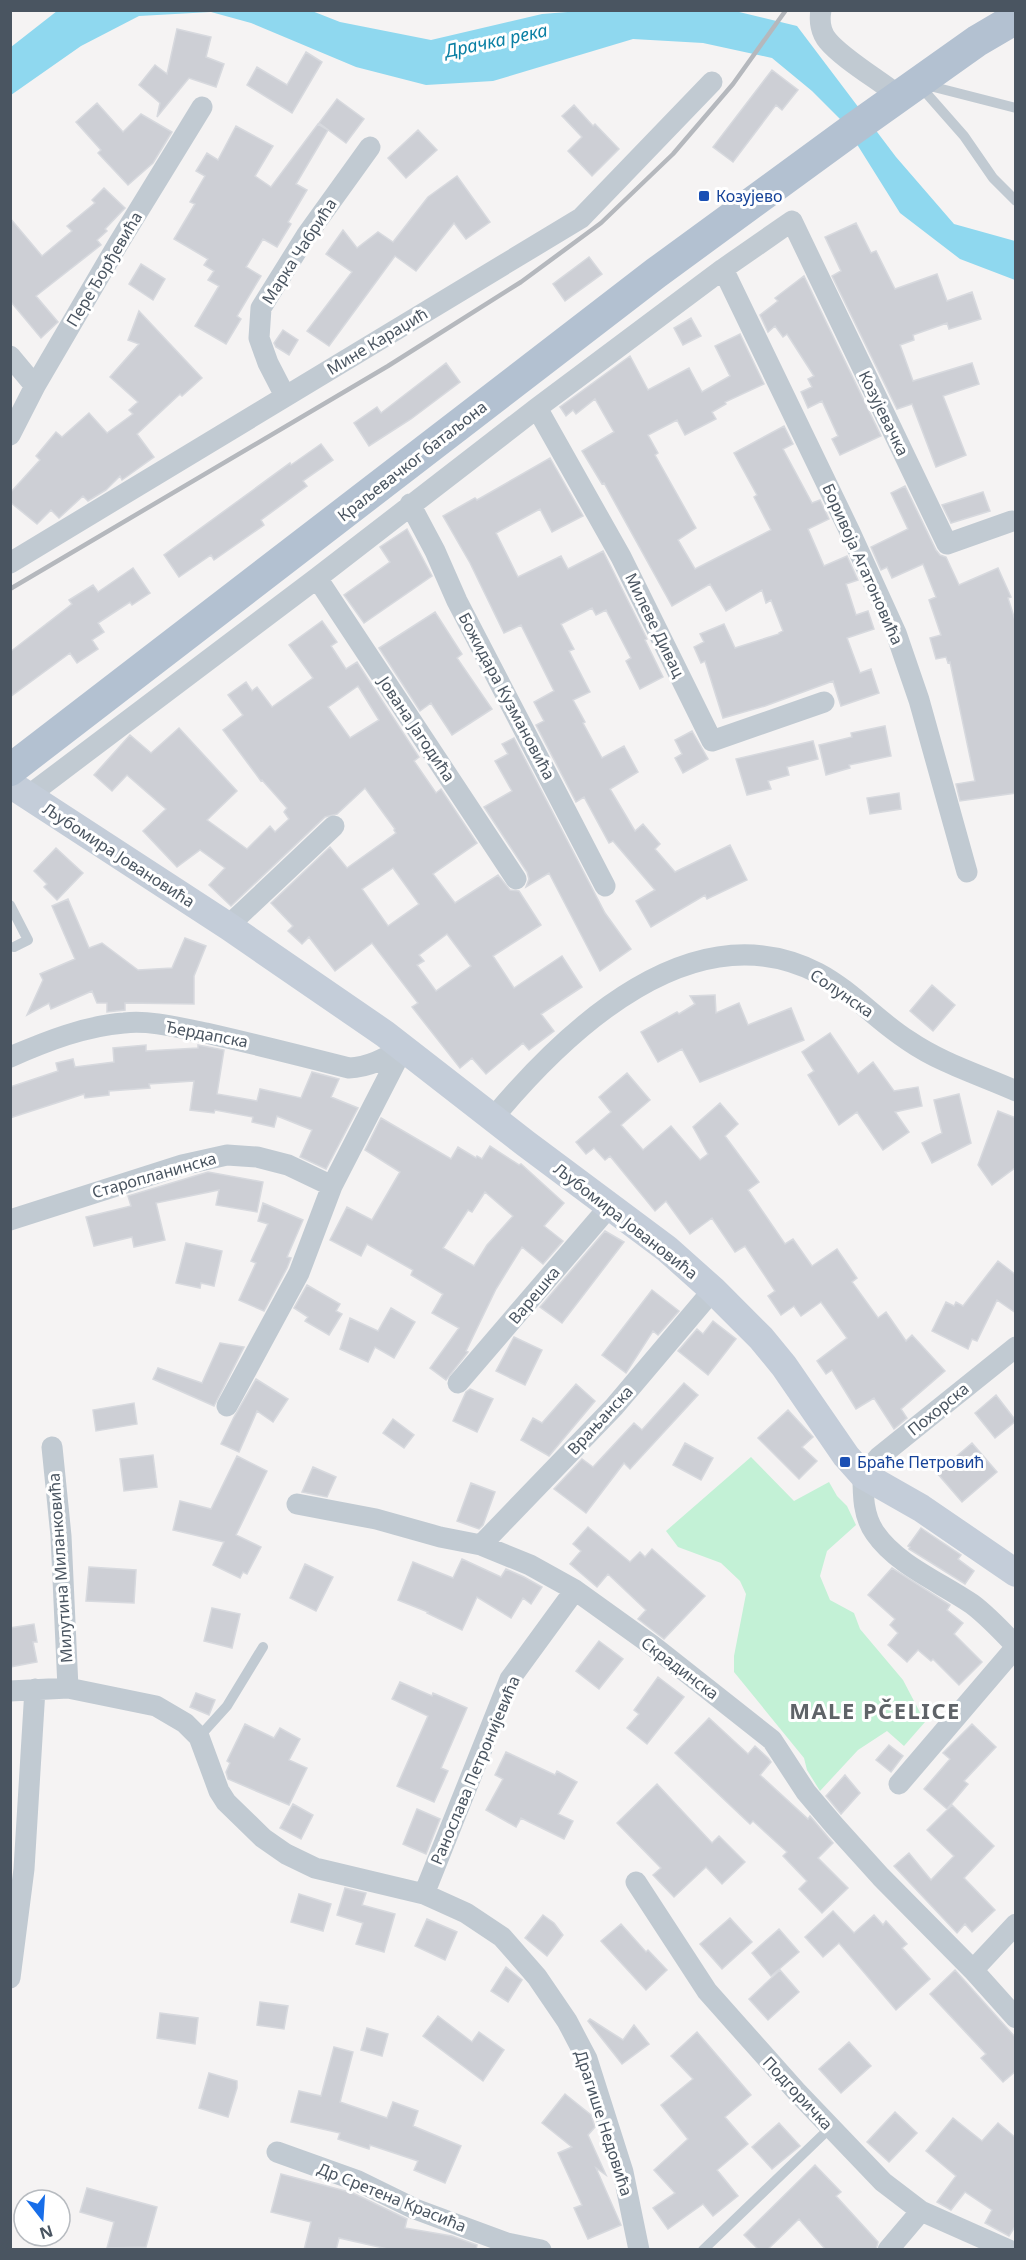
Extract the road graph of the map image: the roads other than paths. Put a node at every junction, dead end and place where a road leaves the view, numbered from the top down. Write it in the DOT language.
graph roads {
  1 [pos="820,10"];
  2 [pos="1016,18"];
  3 [pos="712,82"];
  4 [pos="903,94"];
  5 [pos="202,107"];
  6 [pos="1016,108"];
  7 [pos="370,147"];
  8 [pos="1016,201"];
  9 [pos="723,269"];
  10 [pos="10,356"];
  11 [pos="35,386"];
  12 [pos="285,396"];
  13 [pos="537,408"];
  14 [pos="10,435"];
  15 [pos="410,504"];
  16 [pos="1012,521"];
  17 [pos="10,563"];
  18 [pos="317,578"];
  19 [pos="824,702"];
  20 [pos="10,770"];
  21 [pos="19,790"];
  22 [pos="334,826"];
  23 [pos="968,872"];
  24 [pos="516,879"];
  25 [pos="605,886"];
  26 [pos="10,905"];
  27 [pos="15,925"];
  28 [pos="228,926"];
  29 [pos="14,946"];
  30 [pos="403,1048"];
  31 [pos="10,1057"];
  32 [pos="1016,1091"];
  33 [pos="493,1118"];
  34 [pos="332,1186"];
  35 [pos="609,1207"];
  36 [pos="10,1220"];
  37 [pos="713,1290"];
  38 [pos="1016,1347"];
  39 [pos="458,1383"];
  40 [pos="227,1406"];
  41 [pos="52,1448"];
  42 [pos="863,1474"];
  43 [pos="297,1504"];
  44 [pos="481,1545"];
  45 [pos="1015,1572"];
  46 [pos="575,1590"];
  47 [pos="1016,1646"];
  48 [pos="262,1647"];
  49 [pos="68,1688"];
  50 [pos="35,1689"];
  51 [pos="10,1691"];
  52 [pos="199,1737"];
  53 [pos="899,1784"];
  54 [pos="636,1882"];
  55 [pos="424,1894"];
  56 [pos="1016,1924"];
  57 [pos="973,1970"];
  58 [pos="10,1978"];
  59 [pos="1016,2018"];
  60 [pos="830,2128"];
  61 [pos="277,2152"];
  62 [pos="921,2211"];
  63 [pos="541,2250"];
  64 [pos="639,2250"];
  65 [pos="703,2250"];
  66 [pos="888,2250"];
  67 [pos="1008,2250"];
  1 -- 4 [label="street"];
  2 -- 4 [label="main road"];
  3 -- 12 [label="street, Мине Караџић"];
  4 -- 6 [label="lane"];
  4 -- 8 [label="lane"];
  4 -- 20 [label="main road, Краљевачког батаљона"];
  5 -- 11 [label="street, Пере Ђорђевића"];
  7 -- 12 [label="street, Марка Чабрића"];
  9 -- 13 [label="street"];
  9 -- 16 [label="street, Козујевачка"];
  9 -- 23 [label="street, Боривоја Агатоновића"];
  10 -- 11 [label="street"];
  11 -- 14 [label="street, Пере Ђорђевића"];
  12 -- 17 [label="street, Мине Караџић"];
  13 -- 15 [label="street"];
  13 -- 19 [label="street, Милеве Дивац"];
  15 -- 18 [label="street"];
  15 -- 25 [label="street, Божидара Кузмановића"];
  18 -- 21 [label="street"];
  18 -- 24 [label="street, Јована Јагодића"];
  21 -- 28 [label="street, Љубомира Јовановића"];
  22 -- 28 [label="street"];
  26 -- 27 [label="lane"];
  27 -- 29 [label="lane"];
  28 -- 30 [label="street, Љубомира Јовановића"];
  30 -- 31 [label="street, Ђердапска"];
  30 -- 33 [label="street, Љубомира Јовановића"];
  30 -- 34 [label="street"];
  32 -- 33 [label="street, Солунска"];
  33 -- 35 [label="street, Љубомира Јовановића"];
  34 -- 36 [label="street, Старопланинска"];
  34 -- 40 [label="street"];
  35 -- 37 [label="street, Љубомира Јовановића"];
  35 -- 39 [label="street, Варешка"];
  37 -- 42 [label="street, Љубомира Јовановића"];
  37 -- 44 [label="street, Врањанска"];
  38 -- 42 [label="street, Похорска"];
  41 -- 49 [label="street, Милутина Миланковића"];
  42 -- 45 [label="street, Љубомира Јовановића"];
  42 -- 47 [label="street"];
  43 -- 44 [label="street, Скрадинска"];
  44 -- 46 [label="street, Скрадинска"];
  46 -- 55 [label="street, Ранослава Петронијевића"];
  46 -- 57 [label="street, Скрадинска"];
  47 -- 53 [label="street"];
  48 -- 52 [label="lane"];
  49 -- 50 [label="street, Драгише Недовића"];
  49 -- 52 [label="street, Драгише Недовића"];
  50 -- 51 [label="street, Драгише Недовића"];
  50 -- 58 [label="street"];
  52 -- 55 [label="street, Драгише Недовића"];
  54 -- 60 [label="street, Подгоричка"];
  55 -- 64 [label="street, Драгише Недовића"];
  56 -- 57 [label="street"];
  57 -- 59 [label="street, Скрадинска"];
  60 -- 62 [label="street, Подгоричка"];
  60 -- 65 [label="lane"];
  61 -- 63 [label="street, Др Сретена Красића"];
  62 -- 66 [label="street"];
  62 -- 67 [label="street, Подгоричка"];
}
